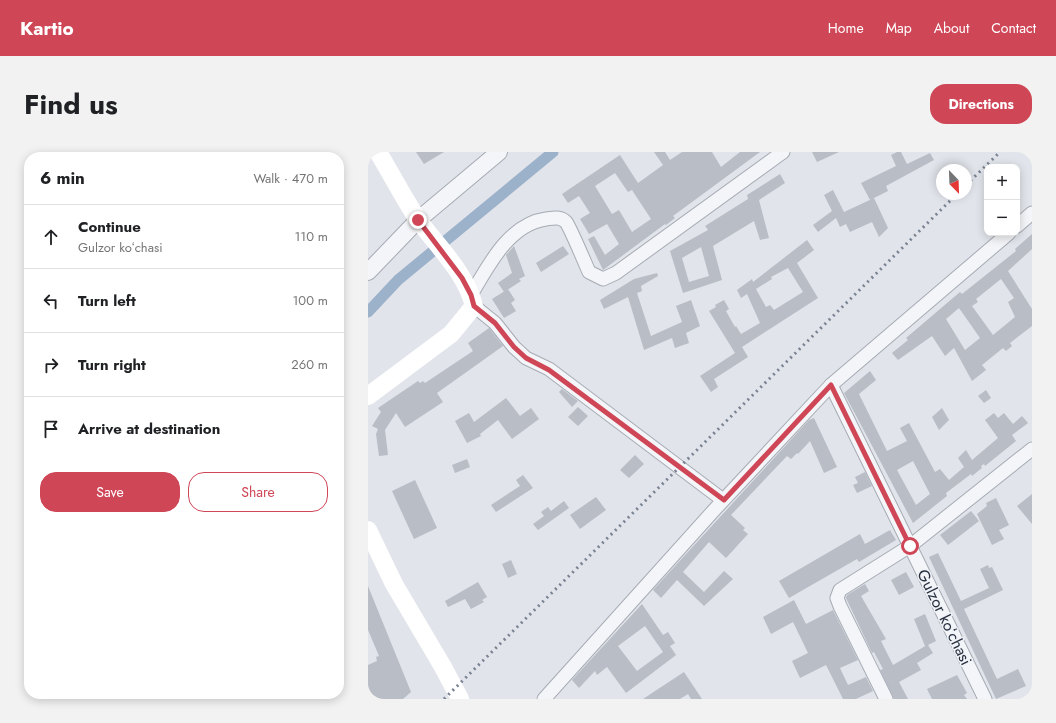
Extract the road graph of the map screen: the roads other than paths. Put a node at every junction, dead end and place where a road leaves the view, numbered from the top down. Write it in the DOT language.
graph roads {
  1 [pos="378,152"];
  2 [pos="499,152"];
  3 [pos="783,152"];
  4 [pos="1032,213"];
  5 [pos="418,220"];
  6 [pos="1020,223"];
  7 [pos="1005,236"];
  8 [pos="368,272"];
  9 [pos="473,300"];
  10 [pos="831,385"];
  11 [pos="368,396"];
  12 [pos="1032,449"];
  13 [pos="724,500"];
  14 [pos="368,530"];
  15 [pos="910,546"];
  16 [pos="460,699"];
  17 [pos="544,699"];
  18 [pos="886,699"];
  19 [pos="985,699"];
  1 -- 5 [label="main road"];
  2 -- 5 [label="street"];
  3 -- 9 [label="street"];
  4 -- 6 [label="street"];
  5 -- 8 [label="street"];
  5 -- 9 [label="main road"];
  7 -- 10 [label="street"];
  9 -- 11 [label="main road"];
  9 -- 13 [label="street"];
  10 -- 13 [label="street"];
  10 -- 15 [label="street, Gulzor koʻchasi"];
  12 -- 15 [label="street"];
  13 -- 17 [label="street"];
  14 -- 16 [label="main road"];
  15 -- 18 [label="street"];
  15 -- 19 [label="street, Gulzor koʻchasi"];
}
